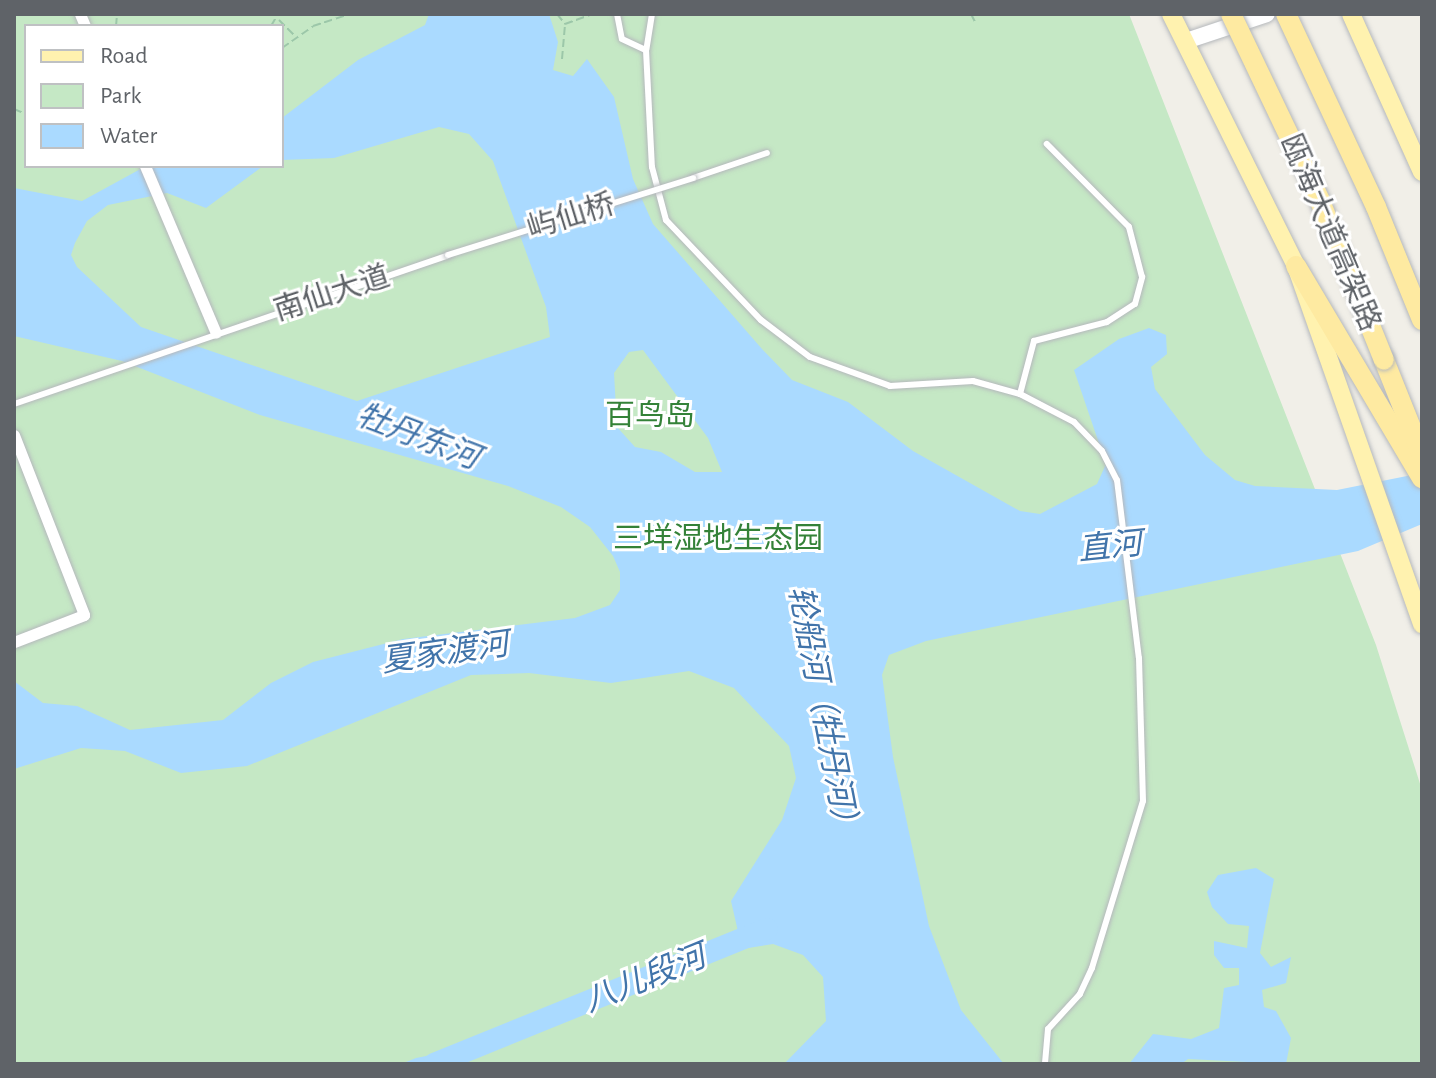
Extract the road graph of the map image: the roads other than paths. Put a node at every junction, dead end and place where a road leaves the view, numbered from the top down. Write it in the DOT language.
graph roads {
  1 [pos="617,14"];
  2 [pos="652,14"];
  3 [pos="1172,14"];
  4 [pos="1231,14"];
  5 [pos="1267,14"];
  6 [pos="1286,14"];
  7 [pos="1351,14"];
  8 [pos="1186,41"];
  9 [pos="646,50"];
  10 [pos="1047,144"];
  11 [pos="767,153"];
  12 [pos="146,168"];
  13 [pos="1422,172"];
  14 [pos="448,255"];
  15 [pos="1296,266"];
  16 [pos="1422,320"];
  17 [pos="216,333"];
  18 [pos="1020,394"];
  19 [pos="14,404"];
  20 [pos="14,435"];
  21 [pos="1416,451"];
  22 [pos="1422,478"];
  23 [pos="1422,624"];
  24 [pos="14,642"];
  25 [pos="1045,1064"];
  1 -- 9 [label="lane"];
  2 -- 9 [label="lane"];
  3 -- 8 [label="main road"];
  4 -- 21 [label="highway, 瓯海大道高架路, bridge"];
  5 -- 8 [label="main road"];
  6 -- 16 [label="highway, 瓯海大道高架路"];
  7 -- 13 [label="main road"];
  8 -- 15 [label="main road"];
  9 -- 18 [label="lane"];
  10 -- 18 [label="lane"];
  11 -- 14 [label="lane, 屿仙桥, bridge"];
  12 -- 17 [label="street"];
  14 -- 17 [label="lane, 南仙大道"];
  15 -- 21 [label="highway"];
  15 -- 23 [label="main road"];
  17 -- 19 [label="lane, 南仙大道"];
  18 -- 25 [label="lane"];
  20 -- 24 [label="street"];
  21 -- 22 [label="highway"];
}
